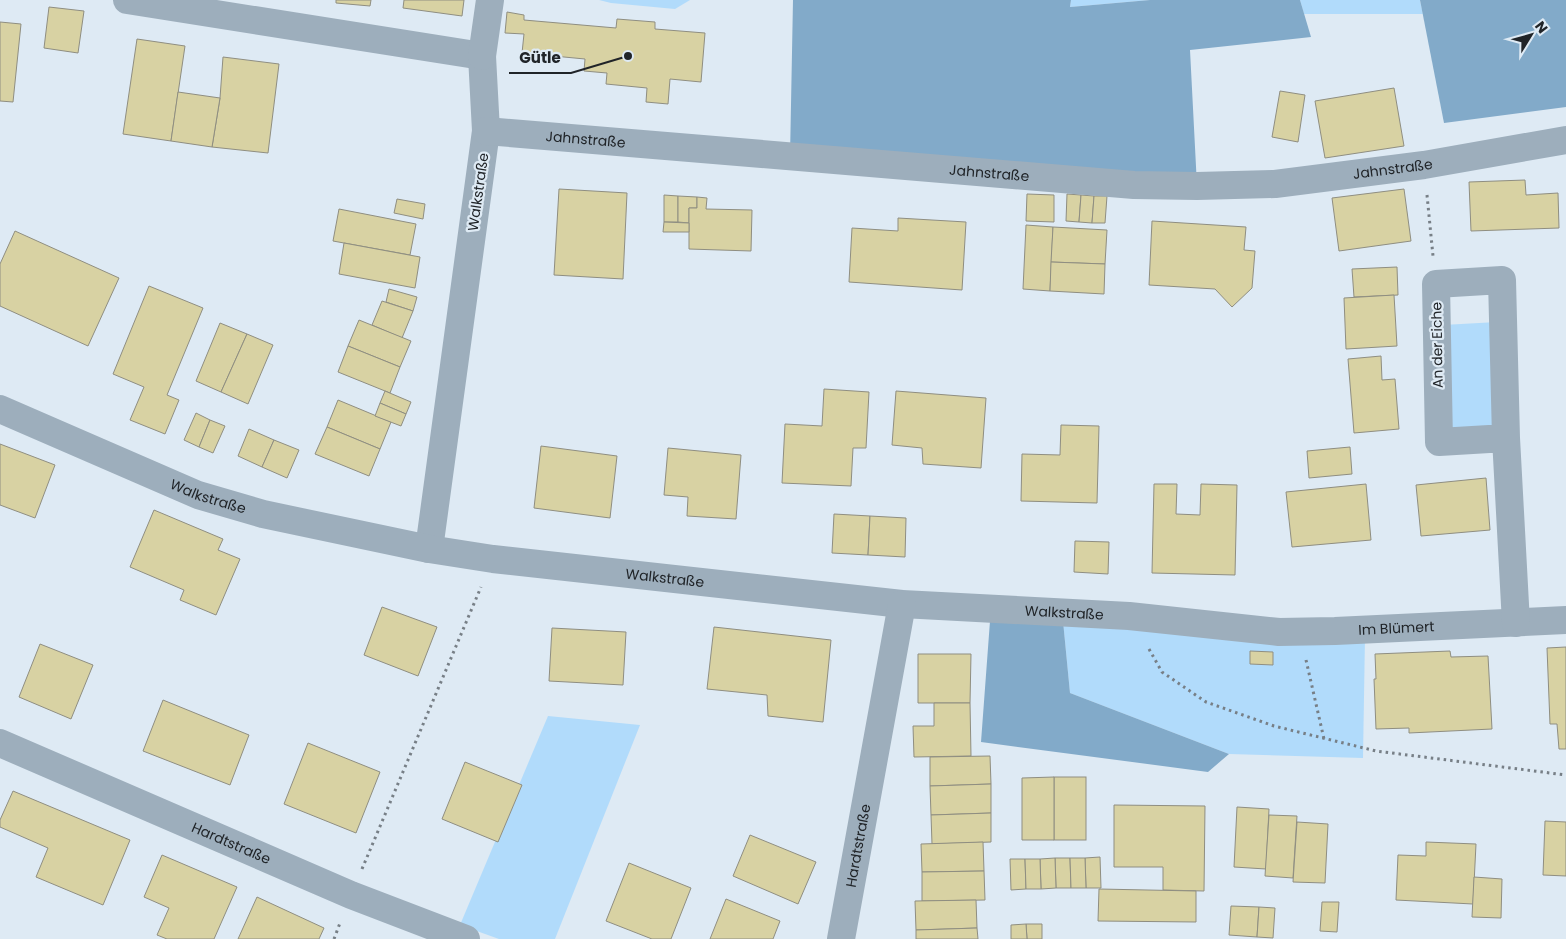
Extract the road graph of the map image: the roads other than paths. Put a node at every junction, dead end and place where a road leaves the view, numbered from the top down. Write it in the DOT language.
graph roads {
  1 [pos="127,0"];
  2 [pos="490,0"];
  3 [pos="482,56"];
  4 [pos="486,131"];
  5 [pos="1566,140"];
  6 [pos="0,410"];
  7 [pos="1506,438"];
  8 [pos="429,549"];
  9 [pos="902,604"];
  10 [pos="1566,620"];
  11 [pos="1516,623"];
  12 [pos="1227,627"];
  13 [pos="0,743"];
  14 [pos="466,939"];
  15 [pos="841,939"];
  1 -- 3 [label="street"];
  2 -- 3 [label="street"];
  3 -- 4 [label="street"];
  4 -- 5 [label="street, Jahnstraße"];
  4 -- 8 [label="street, Walkstraße"];
  6 -- 8 [label="street, Walkstraße"];
  7 -- 7 [label="street, An der Eiche"];
  7 -- 11 [label="street, An der Eiche"];
  8 -- 9 [label="street, Walkstraße"];
  9 -- 12 [label="street, Walkstraße"];
  9 -- 15 [label="street, Hardtstraße"];
  10 -- 11 [label="street, Im Blümert"];
  11 -- 12 [label="street, Im Blümert"];
  13 -- 14 [label="street, Hardtstraße"];
}
